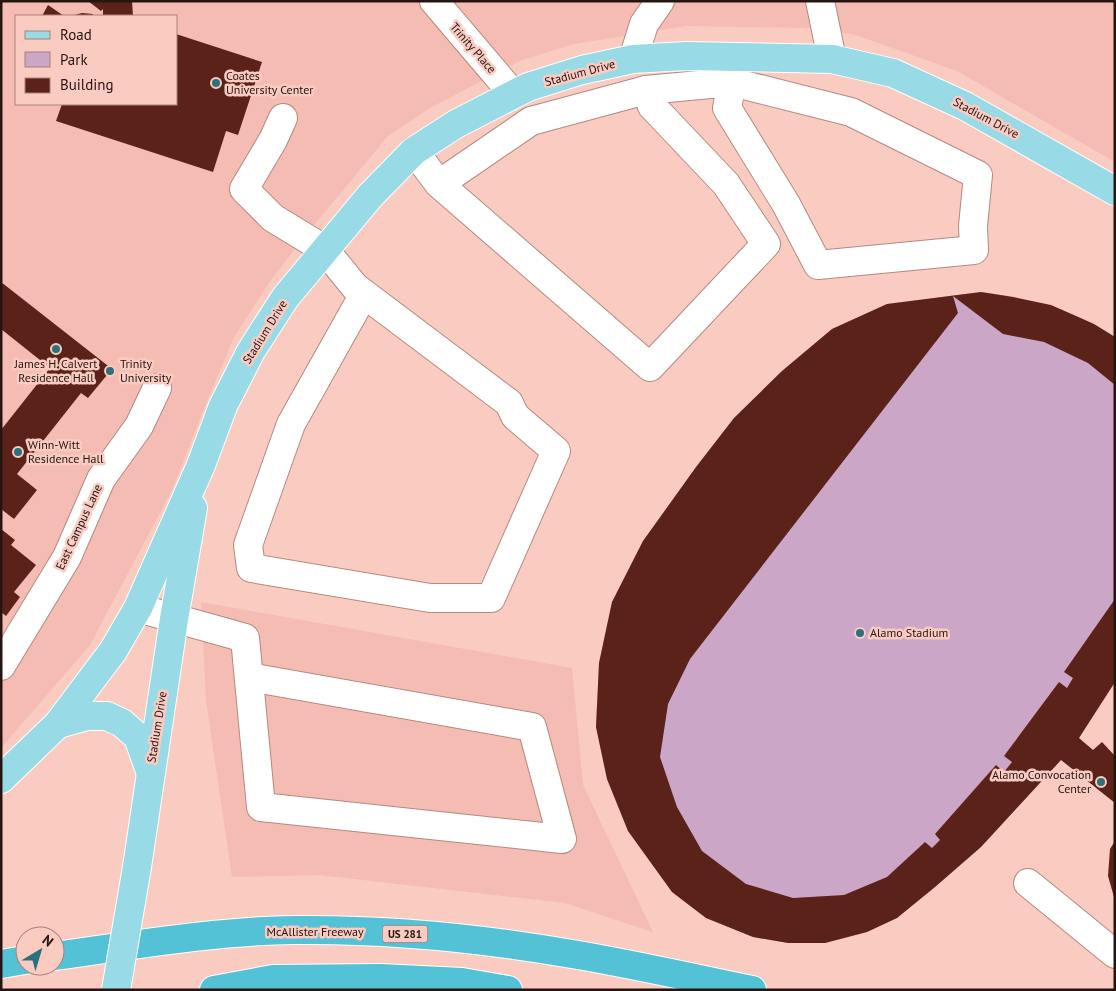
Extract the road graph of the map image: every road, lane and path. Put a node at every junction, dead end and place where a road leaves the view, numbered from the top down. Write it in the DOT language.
graph roads {
  1 [pos="434,1"];
  2 [pos="660,1"];
  3 [pos="820,1"];
  4 [pos="832,58"];
  5 [pos="633,59"];
  6 [pos="730,69"];
  7 [pos="646,90"];
  8 [pos="513,94"];
  9 [pos="283,118"];
  10 [pos="414,151"];
  11 [pos="439,184"];
  12 [pos="1115,191"];
  13 [pos="324,249"];
  14 [pos="364,294"];
  15 [pos="157,388"];
  16 [pos="201,465"];
  17 [pos="138,608"];
  18 [pos="174,619"];
  19 [pos="1,666"];
  20 [pos="248,676"];
  21 [pos="58,724"];
  22 [pos="150,773"];
  23 [pos="1,779"];
  24 [pos="1028,883"];
  25 [pos="1115,954"];
  26 [pos="65,955"];
  27 [pos="15,962"];
  28 [pos="1,964"];
  29 [pos="116,990"];
  30 [pos="214,990"];
  31 [pos="508,990"];
  32 [pos="752,990"];
  1 -- 8 [label="street, Trinity Place"];
  2 -- 5 [label="street"];
  3 -- 4 [label="street"];
  4 -- 6 [label="main road, Stadium Drive"];
  4 -- 12 [label="main road, Stadium Drive"];
  5 -- 6 [label="main road, Stadium Drive"];
  5 -- 8 [label="main road, Stadium Drive"];
  6 -- 6 [label="street"];
  6 -- 7 [label="street"];
  7 -- 11 [label="street"];
  7 -- 11 [label="street"];
  8 -- 10 [label="main road, Stadium Drive"];
  9 -- 13 [label="street"];
  10 -- 11 [label="street"];
  10 -- 13 [label="main road, Stadium Drive"];
  13 -- 14 [label="street"];
  13 -- 16 [label="main road, Stadium Drive"];
  14 -- 14 [label="street"];
  15 -- 19 [label="street, East Campus Lane"];
  16 -- 17 [label="main road, Stadium Drive"];
  16 -- 18 [label="main road, Stadium Drive"];
  17 -- 18 [label="street"];
  17 -- 21 [label="main road, Stadium Drive"];
  18 -- 20 [label="street"];
  18 -- 22 [label="main road, Stadium Drive"];
  20 -- 20 [label="street"];
  21 -- 22 [label="main road"];
  21 -- 23 [label="main road, Stadium Drive"];
  22 -- 29 [label="main road, Stadium Drive, bridge"];
  24 -- 25 [label="street"];
  26 -- 32 [label="highway, McAllister Freeway / US 281"];
  27 -- 28 [label="highway"];
  30 -- 31 [label="highway"];
}
